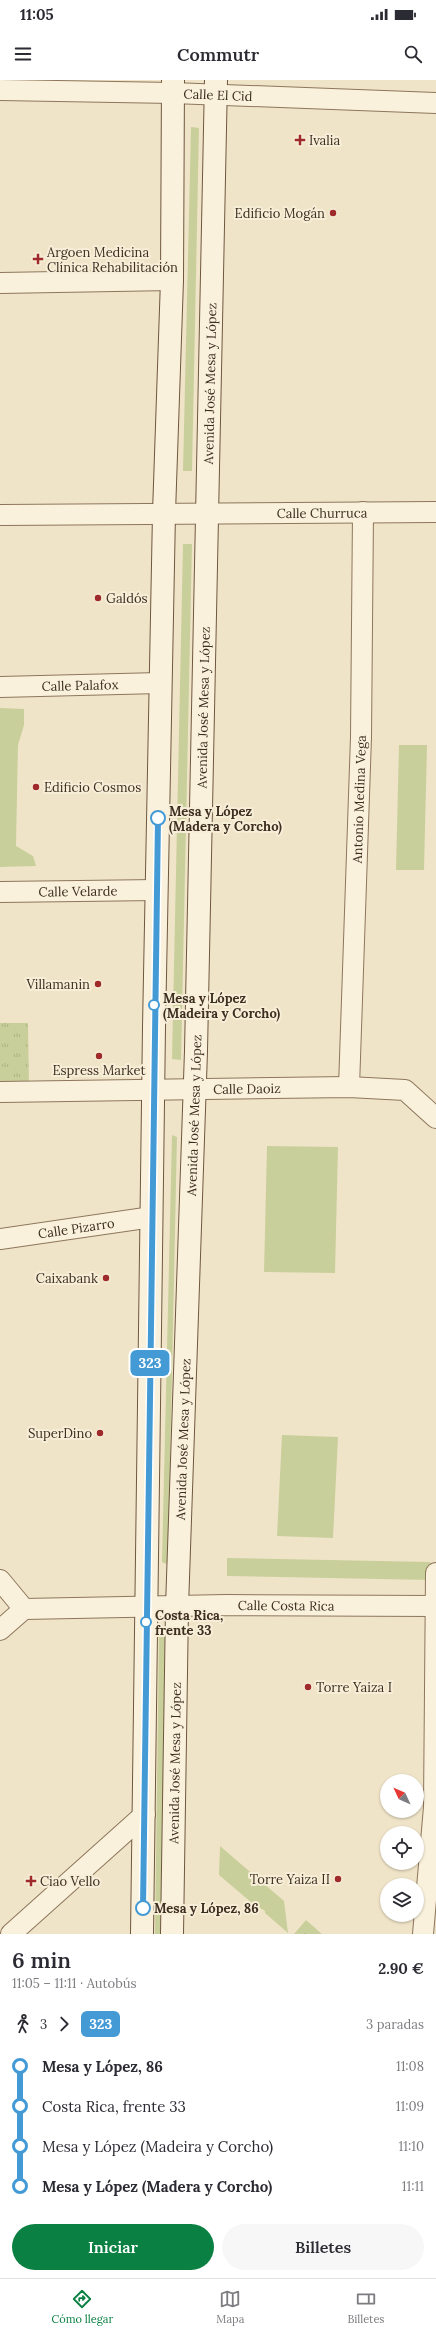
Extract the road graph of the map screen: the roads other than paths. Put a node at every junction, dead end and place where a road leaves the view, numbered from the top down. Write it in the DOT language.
graph roads {
  1 [pos="173,86"];
  2 [pos="216,87"];
  3 [pos="0,90"];
  4 [pos="436,103"];
  5 [pos="172,280"];
  6 [pos="0,284"];
  7 [pos="363,512"];
  8 [pos="436,512"];
  9 [pos="164,513"];
  10 [pos="208,513"];
  11 [pos="0,515"];
  12 [pos="160,683"];
  13 [pos="0,687"];
  14 [pos="157,890"];
  15 [pos="0,892"];
  16 [pos="349,1087"];
  17 [pos="153,1089"];
  18 [pos="195,1089"];
  19 [pos="0,1092"];
  20 [pos="436,1118"];
  21 [pos="152,1217"];
  22 [pos="0,1239"];
  23 [pos="436,1573"];
  24 [pos="0,1580"];
  25 [pos="435,1606"];
  26 [pos="177,1607"];
  27 [pos="146,1608"];
  28 [pos="24,1609"];
  29 [pos="0,1630"];
  30 [pos="435,1806"];
  31 [pos="145,1814"];
  32 [pos="11,1934"];
  33 [pos="142,1934"];
  34 [pos="172,1934"];
  35 [pos="423,1934"];
  1 -- 2 [label="street, Calle El Cid"];
  1 -- 3 [label="street, Calle El Cid"];
  1 -- 5 [label="street"];
  2 -- 4 [label="street, Calle El Cid"];
  2 -- 10 [label="street, Avenida José Mesa y López"];
  5 -- 6 [label="street"];
  5 -- 9 [label="street"];
  7 -- 8 [label="street, Calle Churruca"];
  7 -- 10 [label="street, Calle Churruca"];
  7 -- 16 [label="street, Antonio Medina Vega"];
  9 -- 10 [label="street, Calle Churruca"];
  9 -- 11 [label="street"];
  9 -- 12 [label="street"];
  10 -- 18 [label="street, Avenida José Mesa y López"];
  12 -- 13 [label="street, Calle Palafox"];
  12 -- 14 [label="street"];
  14 -- 15 [label="street, Calle Velarde"];
  14 -- 17 [label="street"];
  16 -- 18 [label="street, Calle Daoiz"];
  16 -- 20 [label="street, Calle Daoiz"];
  17 -- 18 [label="street, Calle Daoiz"];
  17 -- 19 [label="street, Calle Daoiz"];
  17 -- 21 [label="street"];
  18 -- 26 [label="street, Avenida José Mesa y López"];
  21 -- 22 [label="street, Calle Pizarro"];
  21 -- 27 [label="street"];
  23 -- 25 [label="street"];
  24 -- 28 [label="street"];
  25 -- 26 [label="street, Calle Costa Rica"];
  25 -- 30 [label="street"];
  26 -- 27 [label="street, Calle Costa Rica"];
  26 -- 34 [label="street, Avenida José Mesa y López"];
  27 -- 28 [label="street, Calle Costa Rica"];
  27 -- 31 [label="street"];
  28 -- 29 [label="street"];
  30 -- 35 [label="street"];
  31 -- 32 [label="street"];
  31 -- 33 [label="street"];
}
